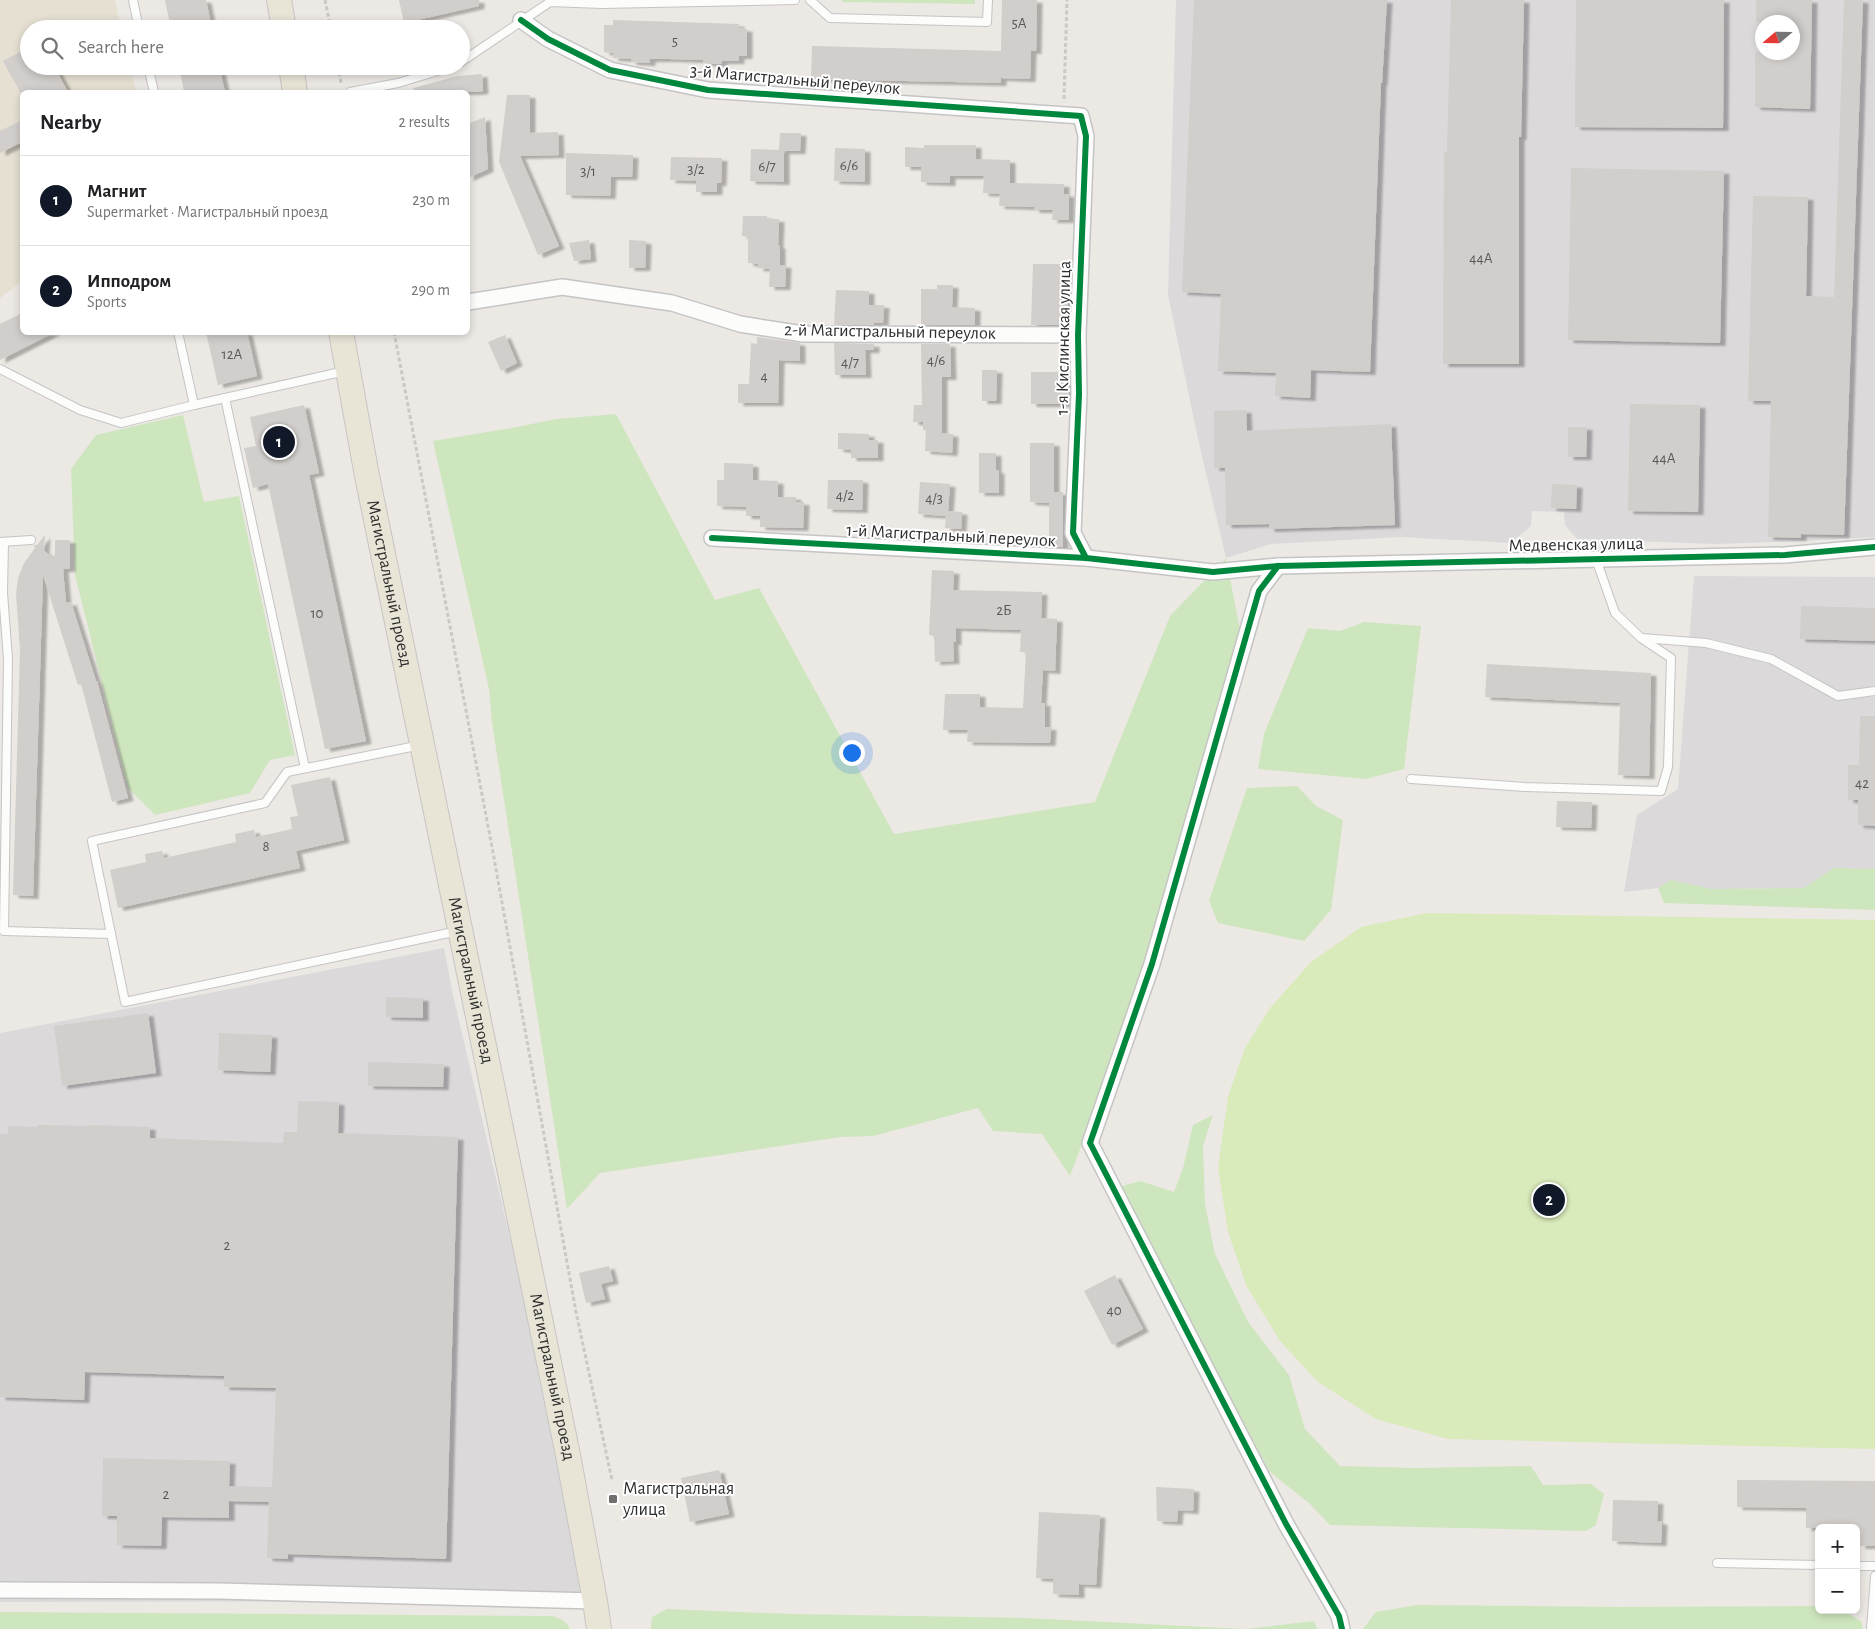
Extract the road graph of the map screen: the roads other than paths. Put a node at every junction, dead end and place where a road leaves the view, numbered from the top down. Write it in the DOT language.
graph roads {
  1 [pos="133,0"];
  2 [pos="279,0"];
  3 [pos="795,0"];
  4 [pos="810,0"];
  5 [pos="988,0"];
  6 [pos="550,1"];
  7 [pos="137,20"];
  8 [pos="282,20"];
  9 [pos="521,20"];
  10 [pos="470,56"];
  11 [pos="150,75"];
  12 [pos="292,75"];
  13 [pos="424,75"];
  14 [pos="154,90"];
  15 [pos="295,90"];
  16 [pos="361,90"];
  17 [pos="1082,116"];
  18 [pos="470,302"];
  19 [pos="179,335"];
  20 [pos="342,335"];
  21 [pos="1078,335"];
  22 [pos="0,369"];
  23 [pos="349,371"];
  24 [pos="225,398"];
  25 [pos="194,406"];
  26 [pos="712,538"];
  27 [pos="31,540"];
  28 [pos="2,542"];
  29 [pos="1875,547"];
  30 [pos="1086,558"];
  31 [pos="1596,559"];
  32 [pos="1278,566"];
  33 [pos="1,593"];
  34 [pos="1641,638"];
  35 [pos="4,659"];
  36 [pos="1875,692"];
  37 [pos="422,745"];
  38 [pos="305,768"];
  39 [pos="1412,779"];
  40 [pos="460,931"];
  41 [pos="111,934"];
  42 [pos="1717,1563"];
  43 [pos="1815,1565"];
  44 [pos="1860,1566"];
  45 [pos="1875,1566"];
  46 [pos="1875,1576"];
  47 [pos="0,1590"];
  48 [pos="595,1601"];
  49 [pos="599,1629"];
  50 [pos="1342,1629"];
  51 [pos="1871,1629"];
  1 -- 7 [label="lane"];
  2 -- 8 [label="main road"];
  3 -- 6 [label="lane"];
  4 -- 5 [label="lane"];
  6 -- 9 [label="lane"];
  9 -- 10 [label="lane"];
  9 -- 17 [label="street, 3-й Магистральный переулок"];
  11 -- 14 [label="lane"];
  12 -- 15 [label="main road"];
  13 -- 16 [label="lane"];
  17 -- 21 [label="street, 1-я Кислинская улица"];
  18 -- 21 [label="street, 2-й Магистральный переулок"];
  19 -- 25 [label="lane"];
  20 -- 23 [label="main road, Магистральный проезд"];
  21 -- 30 [label="street, 1-я Кислинская улица"];
  22 -- 25 [label="lane"];
  23 -- 24 [label="lane"];
  23 -- 37 [label="main road, Магистральный проезд"];
  24 -- 25 [label="lane"];
  24 -- 38 [label="lane"];
  26 -- 30 [label="street, 1-й Магистральный переулок"];
  27 -- 28 [label="lane"];
  28 -- 33 [label="lane"];
  29 -- 31 [label="street, Медвенская улица"];
  30 -- 32 [label="street, 1-й Магистральный переулок"];
  31 -- 32 [label="street, Медвенская улица"];
  31 -- 34 [label="lane"];
  32 -- 50 [label="street"];
  33 -- 35 [label="lane"];
  34 -- 36 [label="lane"];
  34 -- 39 [label="lane"];
  35 -- 41 [label="lane"];
  37 -- 38 [label="lane"];
  37 -- 40 [label="main road, Магистральный проезд"];
  38 -- 41 [label="lane"];
  40 -- 41 [label="lane"];
  40 -- 48 [label="main road, Магистральный проезд"];
  42 -- 43 [label="lane"];
  44 -- 45 [label="lane"];
  46 -- 51 [label="lane"];
  47 -- 48 [label="street"];
  48 -- 49 [label="main road, Магистральный проезд"];
}
